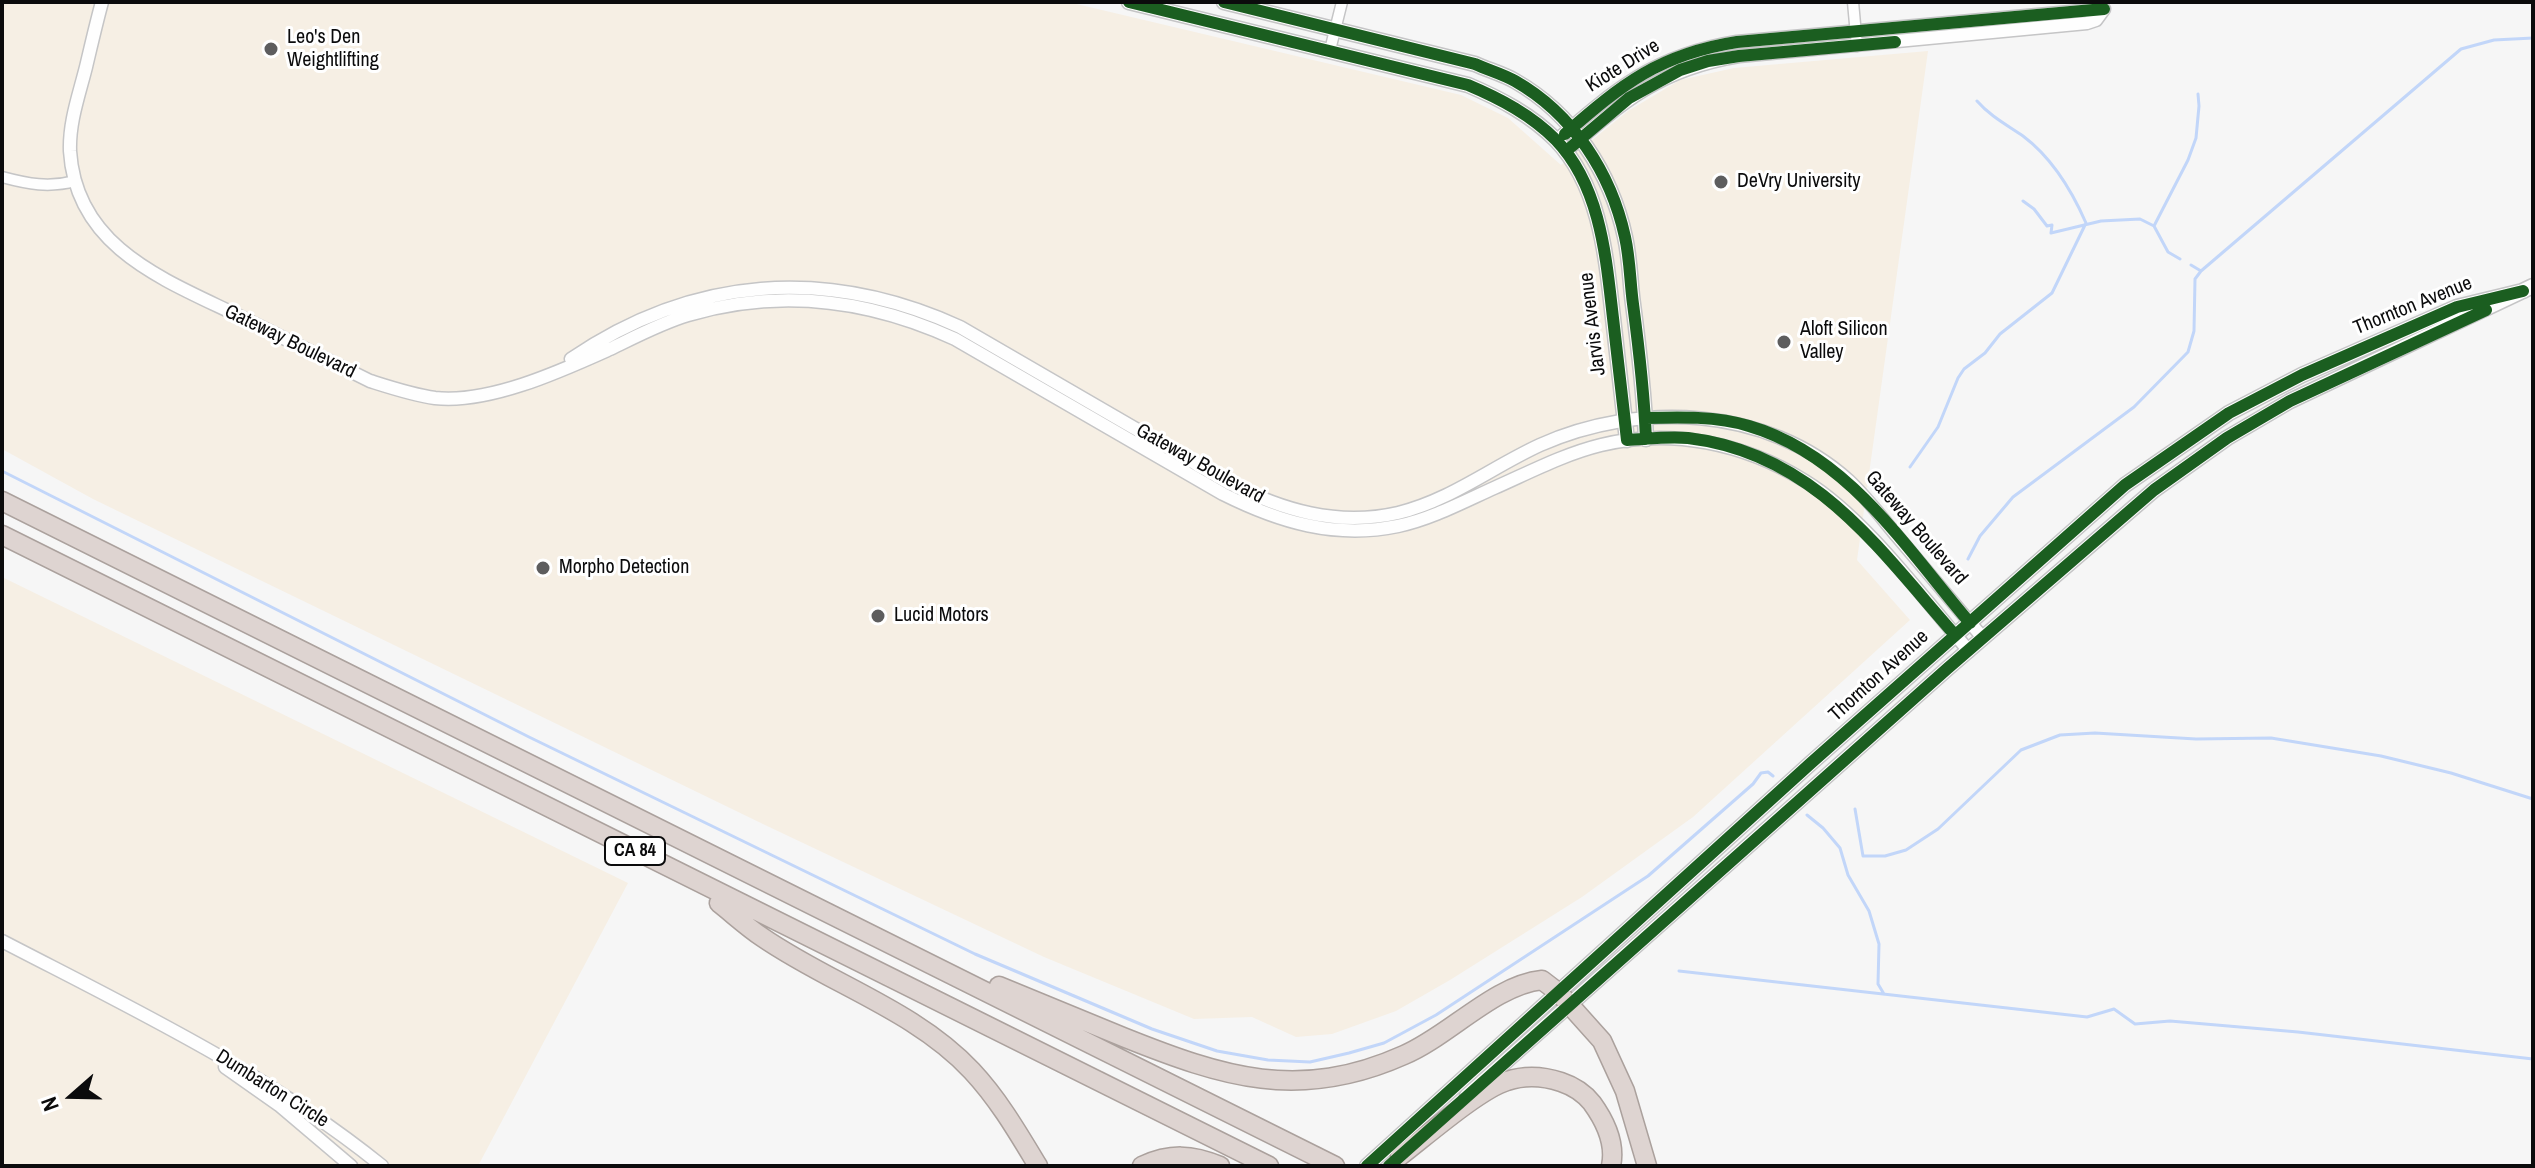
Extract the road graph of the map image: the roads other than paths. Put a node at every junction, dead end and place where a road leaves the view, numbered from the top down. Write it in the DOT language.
graph roads {
  1 [pos="102,2"];
  2 [pos="1129,2"];
  3 [pos="1224,2"];
  4 [pos="1342,2"];
  5 [pos="1853,2"];
  6 [pos="2104,6"];
  7 [pos="1336,29"];
  8 [pos="1856,31"];
  9 [pos="1857,46"];
  10 [pos="1330,50"];
  11 [pos="1577,132"];
  12 [pos="1561,146"];
  13 [pos="2,177"];
  14 [pos="75,181"];
  15 [pos="2528,288"];
  16 [pos="551,372"];
  17 [pos="1645,418"];
  18 [pos="1625,419"];
  19 [pos="1646,439"];
  20 [pos="1627,440"];
  21 [pos="2,501"];
  22 [pos="2,535"];
  23 [pos="2,545"];
  24 [pos="1970,623"];
  25 [pos="1955,635"];
  26 [pos="1983,638"];
  27 [pos="1969,651"];
  28 [pos="719,903"];
  29 [pos="852,926"];
  30 [pos="2,941"];
  31 [pos="1564,998"];
  32 [pos="156,1021"];
  33 [pos="1229,1113"];
  34 [pos="1392,1157"];
  35 [pos="351,1166"];
  36 [pos="382,1166"];
  37 [pos="1038,1166"];
  38 [pos="1142,1166"];
  39 [pos="1220,1166"];
  40 [pos="1246,1166"];
  41 [pos="1269,1166"];
  42 [pos="1335,1166"];
  43 [pos="1353,1166"];
  44 [pos="1367,1166"];
  45 [pos="1611,1166"];
  46 [pos="1647,1166"];
  1 -- 14 [label="street, Gateway Boulevard"];
  2 -- 10 [label="main road, Jarvis Avenue"];
  3 -- 7 [label="main road"];
  4 -- 7 [label="street"];
  5 -- 8 [label="street"];
  6 -- 8 [label="street, Kiote Drive"];
  6 -- 9 [label="street, Kiote Drive"];
  7 -- 10 [label="street"];
  7 -- 11 [label="main road"];
  8 -- 9 [label="street"];
  8 -- 11 [label="street, Kiote Drive"];
  9 -- 11 [label="street, Kiote Drive"];
  10 -- 12 [label="main road, Jarvis Avenue"];
  11 -- 12 [label="street, Kiote Drive"];
  11 -- 17 [label="main road"];
  12 -- 18 [label="main road, Jarvis Avenue"];
  13 -- 14 [label="street"];
  14 -- 16 [label="street, Gateway Boulevard"];
  15 -- 24 [label="main road, Thornton Avenue"];
  15 -- 26 [label="main road, Thornton Avenue"];
  16 -- 18 [label="street, Gateway Boulevard"];
  16 -- 20 [label="street, Gateway Boulevard"];
  17 -- 18 [label="street, Gateway Boulevard"];
  17 -- 19 [label="main road"];
  17 -- 24 [label="street, Gateway Boulevard"];
  18 -- 20 [label="main road, Jarvis Avenue"];
  19 -- 20 [label="street, Gateway Boulevard"];
  19 -- 25 [label="street, Gateway Boulevard"];
  21 -- 29 [label="highway, CA 84"];
  22 -- 41 [label="highway, CA 84"];
  23 -- 28 [label="highway, CA 84"];
  24 -- 25 [label="main road, Thornton Avenue"];
  24 -- 26 [label="street, Gateway Boulevard"];
  25 -- 27 [label="street, Gateway Boulevard"];
  25 -- 31 [label="main road, Thornton Avenue"];
  26 -- 27 [label="main road, Thornton Avenue"];
  27 -- 31 [label="main road, Thornton Avenue"];
  28 -- 37 [label="highway"];
  28 -- 40 [label="highway, CA 84"];
  29 -- 31 [label="highway"];
  29 -- 33 [label="highway, CA 84"];
  30 -- 32 [label="street, Dumbarton Circle"];
  31 -- 34 [label="main road, Thornton Avenue"];
  31 -- 46 [label="highway"];
  32 -- 35 [label="street, Dumbarton Circle"];
  32 -- 36 [label="street, Dumbarton Circle"];
  33 -- 42 [label="highway, CA 84"];
  33 -- 43 [label="highway"];
  34 -- 44 [label="main road, Thornton Avenue"];
  34 -- 45 [label="highway"];
  38 -- 39 [label="highway"];
}
